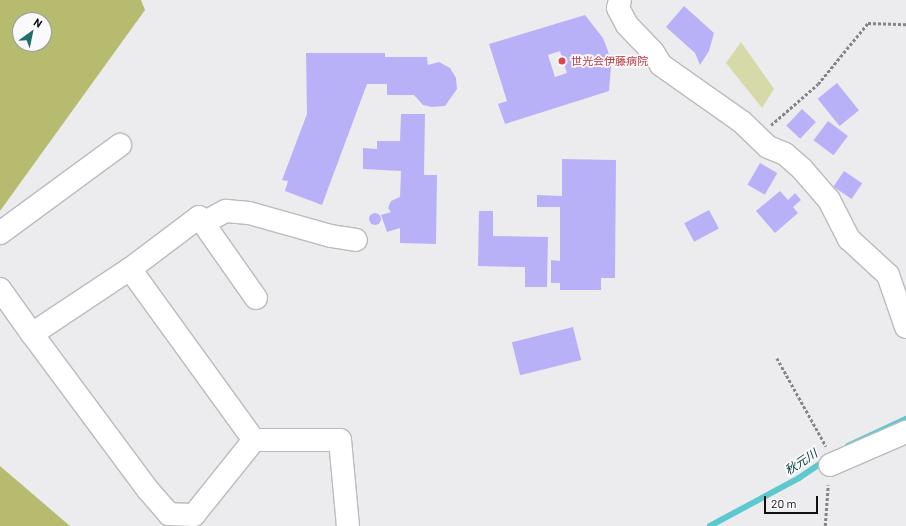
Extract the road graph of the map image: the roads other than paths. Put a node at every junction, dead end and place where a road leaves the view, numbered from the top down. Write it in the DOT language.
graph roads {
  1 [pos="620,0"];
  2 [pos="120,145"];
  3 [pos="203,223"];
  4 [pos="0,233"];
  5 [pos="356,240"];
  6 [pos="130,269"];
  7 [pos="0,289"];
  8 [pos="256,298"];
  9 [pos="906,327"];
  10 [pos="32,334"];
  11 [pos="906,432"];
  12 [pos="254,440"];
  13 [pos="828,456"];
  14 [pos="348,526"];
  1 -- 9 [label="street"];
  2 -- 4 [label="street"];
  3 -- 5 [label="street"];
  3 -- 6 [label="street"];
  3 -- 8 [label="street"];
  6 -- 10 [label="street"];
  6 -- 12 [label="street"];
  7 -- 10 [label="street"];
  10 -- 12 [label="street"];
  11 -- 13 [label="street"];
  12 -- 14 [label="street"];
}
